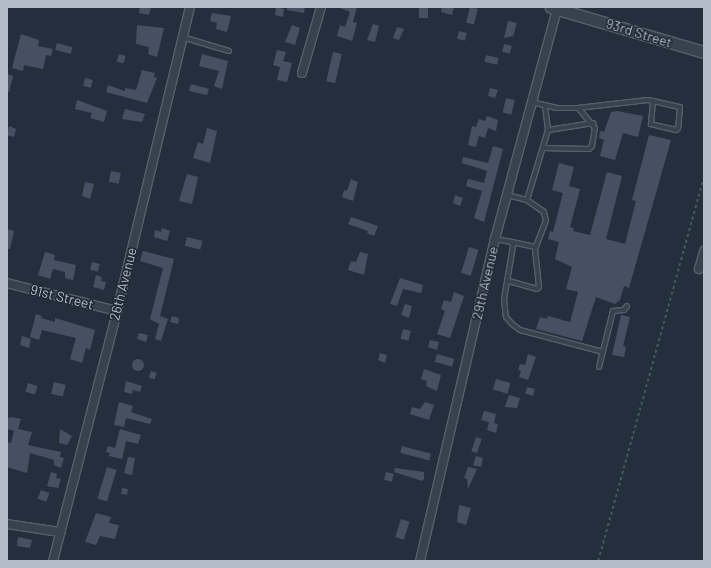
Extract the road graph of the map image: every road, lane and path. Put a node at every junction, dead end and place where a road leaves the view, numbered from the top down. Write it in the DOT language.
graph roads {
  1 [pos="190,7"];
  2 [pos="321,7"];
  3 [pos="555,8"];
  4 [pos="182,37"];
  5 [pos="229,51"];
  6 [pos="704,52"];
  7 [pos="302,73"];
  8 [pos="653,101"];
  9 [pos="531,102"];
  10 [pos="545,106"];
  11 [pos="578,108"];
  12 [pos="593,123"];
  13 [pos="548,130"];
  14 [pos="543,148"];
  15 [pos="704,177"];
  16 [pos="507,195"];
  17 [pos="528,200"];
  18 [pos="495,239"];
  19 [pos="512,242"];
  20 [pos="535,247"];
  21 [pos="704,250"];
  22 [pos="699,269"];
  23 [pos="509,281"];
  24 [pos="7,283"];
  25 [pos="627,306"];
  26 [pos="117,311"];
  27 [pos="603,352"];
  28 [pos="599,367"];
  29 [pos="7,524"];
  30 [pos="60,532"];
  31 [pos="53,561"];
  32 [pos="420,561"];
  33 [pos="598,561"];
  1 -- 4 [label="street, 26th Avenue"];
  2 -- 7 [label="street"];
  3 -- 6 [label="street, 93rd Street"];
  3 -- 9 [label="street, 29th Avenue"];
  4 -- 5 [label="lane"];
  4 -- 26 [label="street, 26th Avenue"];
  8 -- 8 [label="lane"];
  8 -- 11 [label="lane"];
  9 -- 10 [label="lane"];
  9 -- 16 [label="street, 29th Avenue"];
  10 -- 11 [label="lane"];
  10 -- 13 [label="lane"];
  11 -- 12 [label="lane"];
  12 -- 13 [label="lane"];
  12 -- 14 [label="lane"];
  13 -- 14 [label="lane"];
  14 -- 17 [label="lane"];
  15 -- 33 [label="path"];
  16 -- 17 [label="lane"];
  16 -- 18 [label="street, 29th Avenue"];
  17 -- 20 [label="lane"];
  18 -- 19 [label="lane"];
  18 -- 32 [label="street, 29th Avenue"];
  19 -- 20 [label="lane"];
  19 -- 23 [label="lane"];
  20 -- 23 [label="lane"];
  21 -- 22 [label="street"];
  23 -- 27 [label="lane"];
  24 -- 26 [label="street, 91st Street"];
  25 -- 27 [label="lane"];
  26 -- 30 [label="street, 26th Avenue"];
  27 -- 28 [label="lane"];
  29 -- 30 [label="street"];
  30 -- 31 [label="street, 26th Avenue"];
}
